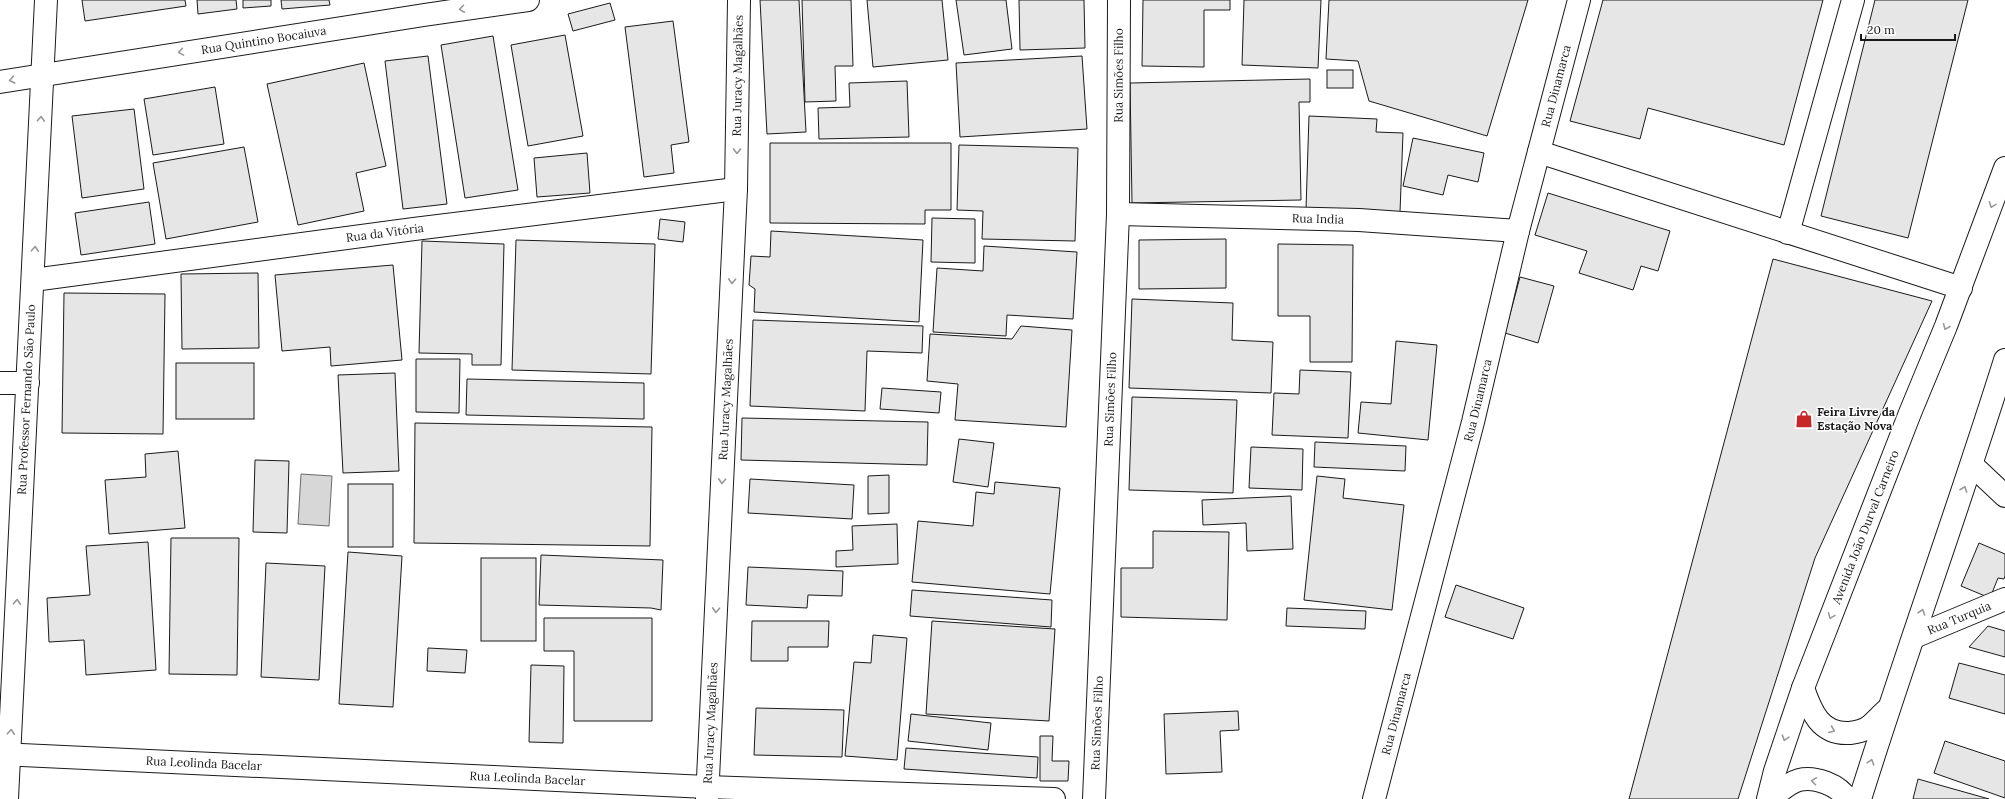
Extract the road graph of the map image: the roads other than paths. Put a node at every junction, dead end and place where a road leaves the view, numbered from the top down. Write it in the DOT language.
graph roads {
  1 [pos="46,0"];
  2 [pos="528,0"];
  3 [pos="739,0"];
  4 [pos="1119,0"];
  5 [pos="1580,0"];
  6 [pos="1853,0"];
  7 [pos="44,74"];
  8 [pos="0,82"];
  9 [pos="1539,152"];
  10 [pos="2005,168"];
  11 [pos="736,189"];
  12 [pos="1118,214"];
  13 [pos="1518,231"];
  14 [pos="1788,233"];
  15 [pos="33,280"];
  16 [pos="1961,288"];
  17 [pos="2005,360"];
  18 [pos="0,383"];
  19 [pos="28,383"];
  20 [pos="1972,465"];
  21 [pos="2005,496"];
  22 [pos="2005,599"];
  23 [pos="1914,637"];
  24 [pos="1803,688"];
  25 [pos="1888,709"];
  26 [pos="5,755"];
  27 [pos="707,793"];
  28 [pos="7,799"];
  29 [pos="1054,799"];
  30 [pos="1094,799"];
  31 [pos="1374,799"];
  32 [pos="1769,799"];
  33 [pos="1847,799"];
  34 [pos="1860,799"];
  1 -- 7 [label="street, Rua Professor Fernando São Paulo"];
  2 -- 7 [label="street, Rua Quintino Bocaiuva, one-way"];
  3 -- 11 [label="street, Rua Juracy Magalhães, one-way"];
  4 -- 12 [label="street, Rua Simões Filho"];
  5 -- 9 [label="street, Rua Dinamarca"];
  6 -- 14 [label="street"];
  7 -- 8 [label="street, Rua Quintino Bocaiuva, one-way"];
  15 -- 7 [label="street, Rua Professor Fernando São Paulo, one-way"];
  9 -- 13 [label="street, Rua Dinamarca"];
  9 -- 14 [label="street"];
  10 -- 16 [label="street, Avenida João Durval Carneiro, one-way"];
  11 -- 15 [label="street, Rua da Vitória"];
  11 -- 27 [label="street, Rua Juracy Magalhães, one-way"];
  12 -- 13 [label="street, Rua India"];
  12 -- 30 [label="street, Rua Simões Filho"];
  13 -- 31 [label="street, Rua Dinamarca"];
  14 -- 16 [label="street"];
  15 -- 19 [label="street, Rua Professor Fernando São Paulo"];
  16 -- 24 [label="street, Avenida João Durval Carneiro, one-way"];
  17 -- 20 [label="street"];
  18 -- 19 [label="street"];
  26 -- 19 [label="street, Rua Professor Fernando São Paulo, one-way"];
  20 -- 21 [label="street"];
  23 -- 20 [label="street, one-way"];
  22 -- 23 [label="street, Rua Turquia"];
  23 -- 25 [label="street"];
  24 -- 25 [label="street, one-way"];
  24 -- 32 [label="street, Avenida João Durval Carneiro, one-way"];
  34 -- 25 [label="street, one-way"];
  26 -- 27 [label="street, Rua Leolinda Bacelar"];
  26 -- 28 [label="street, Rua Professor Fernando São Paulo"];
  27 -- 29 [label="street, Rua Leolinda Bacelar"];
  33 -- 32 [label="street, one-way"];
}
